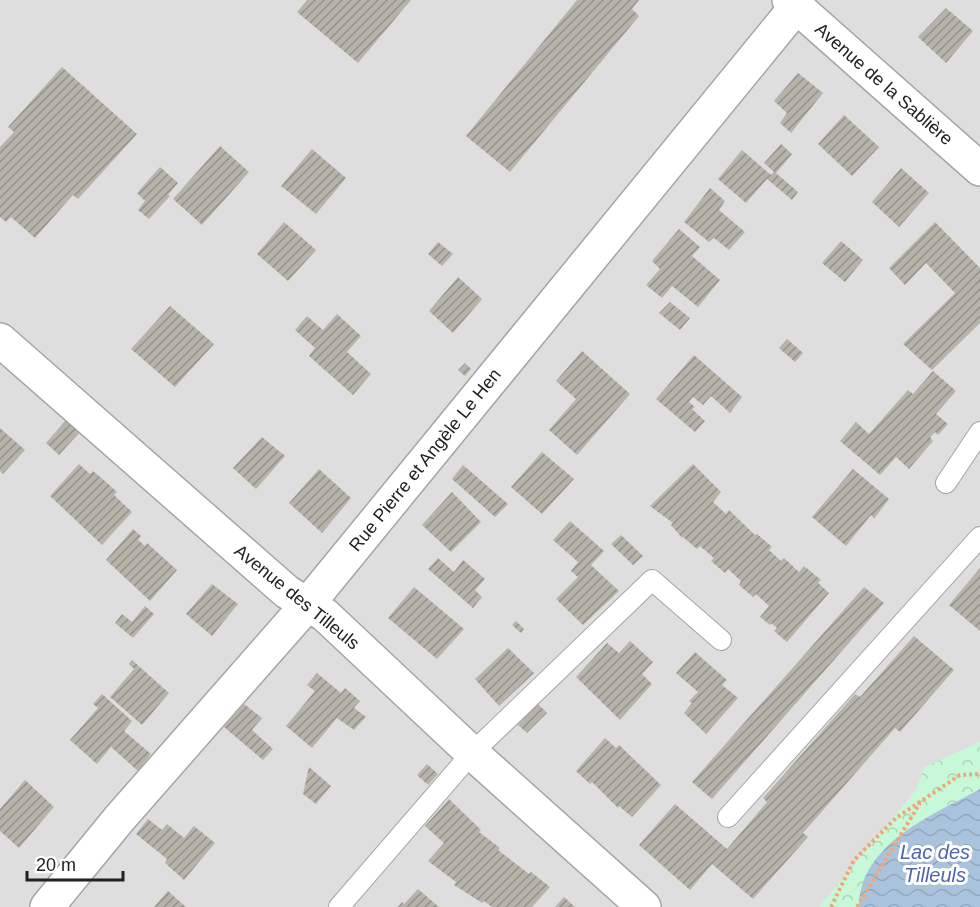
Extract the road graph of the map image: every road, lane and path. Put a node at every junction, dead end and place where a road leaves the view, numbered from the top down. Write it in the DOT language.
graph roads {
  1 [pos="793,3"];
  2 [pos="980,169"];
  3 [pos="4,352"];
  4 [pos="980,432"];
  5 [pos="946,483"];
  6 [pos="980,537"];
  7 [pos="307,605"];
  8 [pos="722,640"];
  9 [pos="472,753"];
  10 [pos="980,774"];
  11 [pos="922,800"];
  12 [pos="728,817"];
  13 [pos="47,907"];
  14 [pos="339,907"];
  15 [pos="644,907"];
  16 [pos="831,907"];
  17 [pos="857,907"];
  1 -- 2 [label="street, Avenue de la Sablière"];
  1 -- 7 [label="street, Rue Pierre et Angèle Le Hen"];
  3 -- 7 [label="street, Avenue des Tilleuls"];
  4 -- 5 [label="lane"];
  6 -- 12 [label="lane"];
  7 -- 9 [label="street, Avenue des Tilleuls"];
  7 -- 13 [label="street, Rue Pierre et Angèle Le Hen"];
  8 -- 9 [label="lane"];
  9 -- 14 [label="lane"];
  9 -- 15 [label="street, Avenue des Tilleuls"];
  10 -- 11 [label="path"];
  11 -- 16 [label="path"];
  11 -- 17 [label="path"];
}
